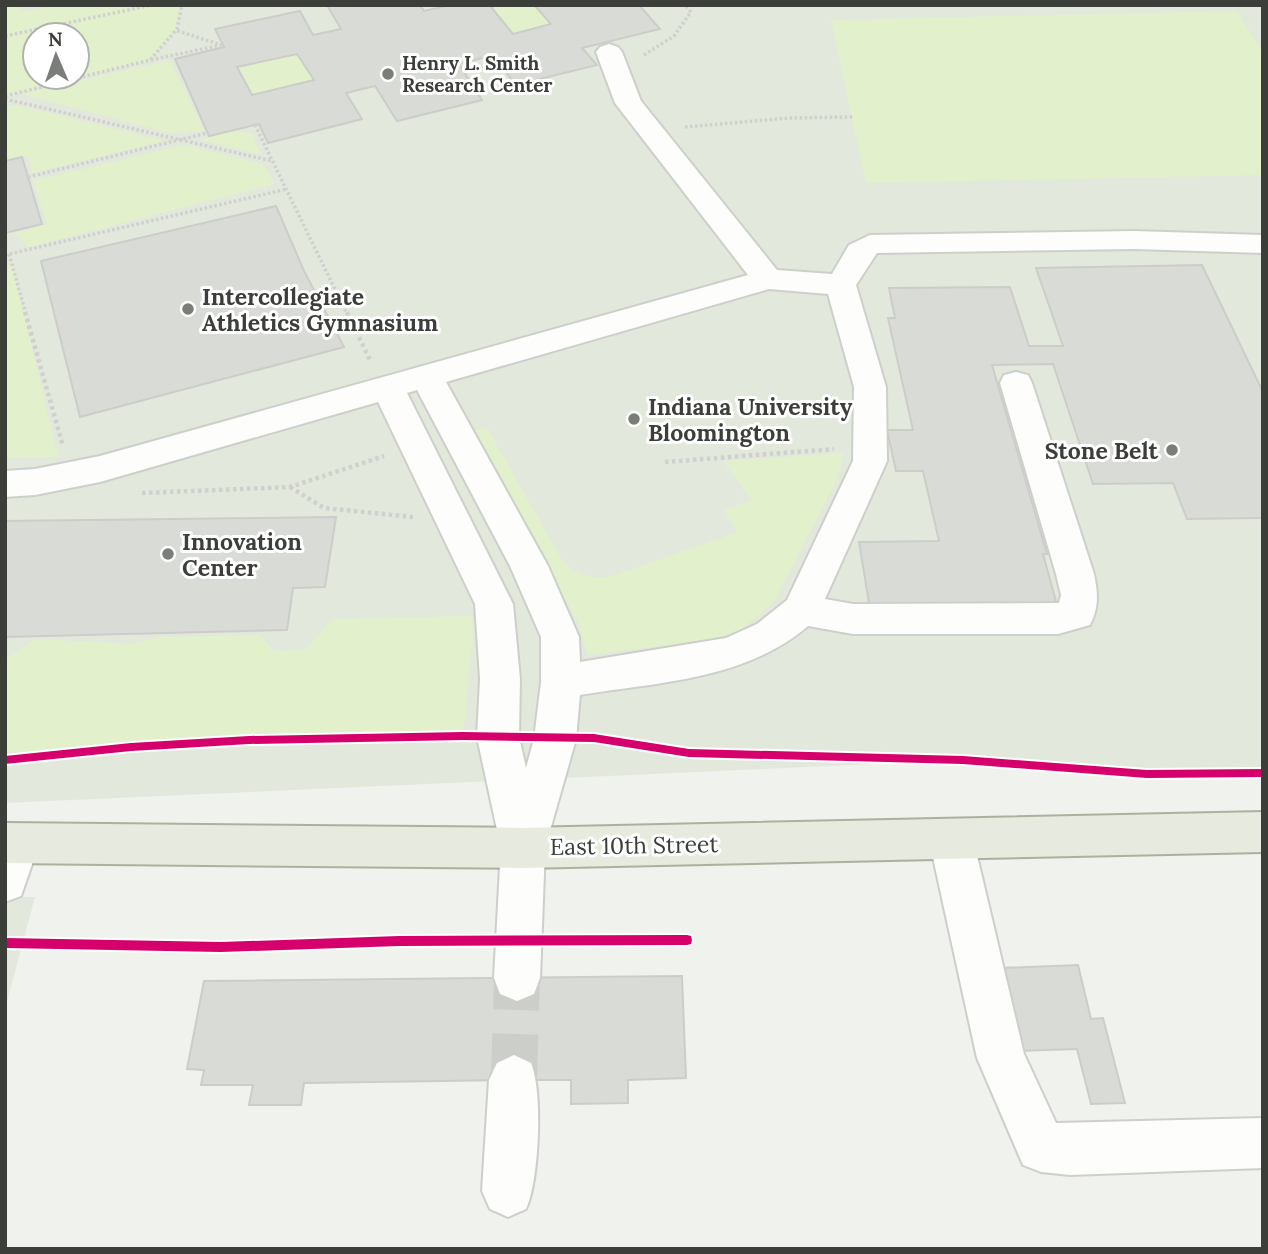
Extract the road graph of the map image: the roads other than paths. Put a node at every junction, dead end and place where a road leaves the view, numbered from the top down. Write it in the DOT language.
graph roads {
  1 [pos="613,63"];
  2 [pos="1263,244"];
  3 [pos="768,279"];
  4 [pos="841,285"];
  5 [pos="426,376"];
  6 [pos="381,378"];
  7 [pos="1017,383"];
  8 [pos="5,484"];
  9 [pos="801,610"];
  10 [pos="561,682"];
  11 [pos="1263,832"];
  12 [pos="951,839"];
  13 [pos="523,848"];
  14 [pos="9,856"];
  15 [pos="517,978"];
  16 [pos="514,1080"];
  17 [pos="1263,1143"];
  18 [pos="508,1191"];
  1 -- 3 [label="lane"];
  2 -- 4 [label="lane"];
  3 -- 4 [label="lane"];
  3 -- 5 [label="lane"];
  4 -- 9 [label="lane"];
  5 -- 6 [label="lane"];
  5 -- 10 [label="lane"];
  6 -- 8 [label="lane"];
  6 -- 13 [label="lane"];
  7 -- 9 [label="lane"];
  9 -- 10 [label="lane"];
  10 -- 13 [label="lane"];
  11 -- 12 [label="main road, East 10th Street"];
  12 -- 13 [label="main road, East 10th Street"];
  12 -- 17 [label="lane"];
  13 -- 14 [label="main road, East 10th Street"];
  13 -- 15 [label="lane"];
  16 -- 18 [label="lane"];
}
